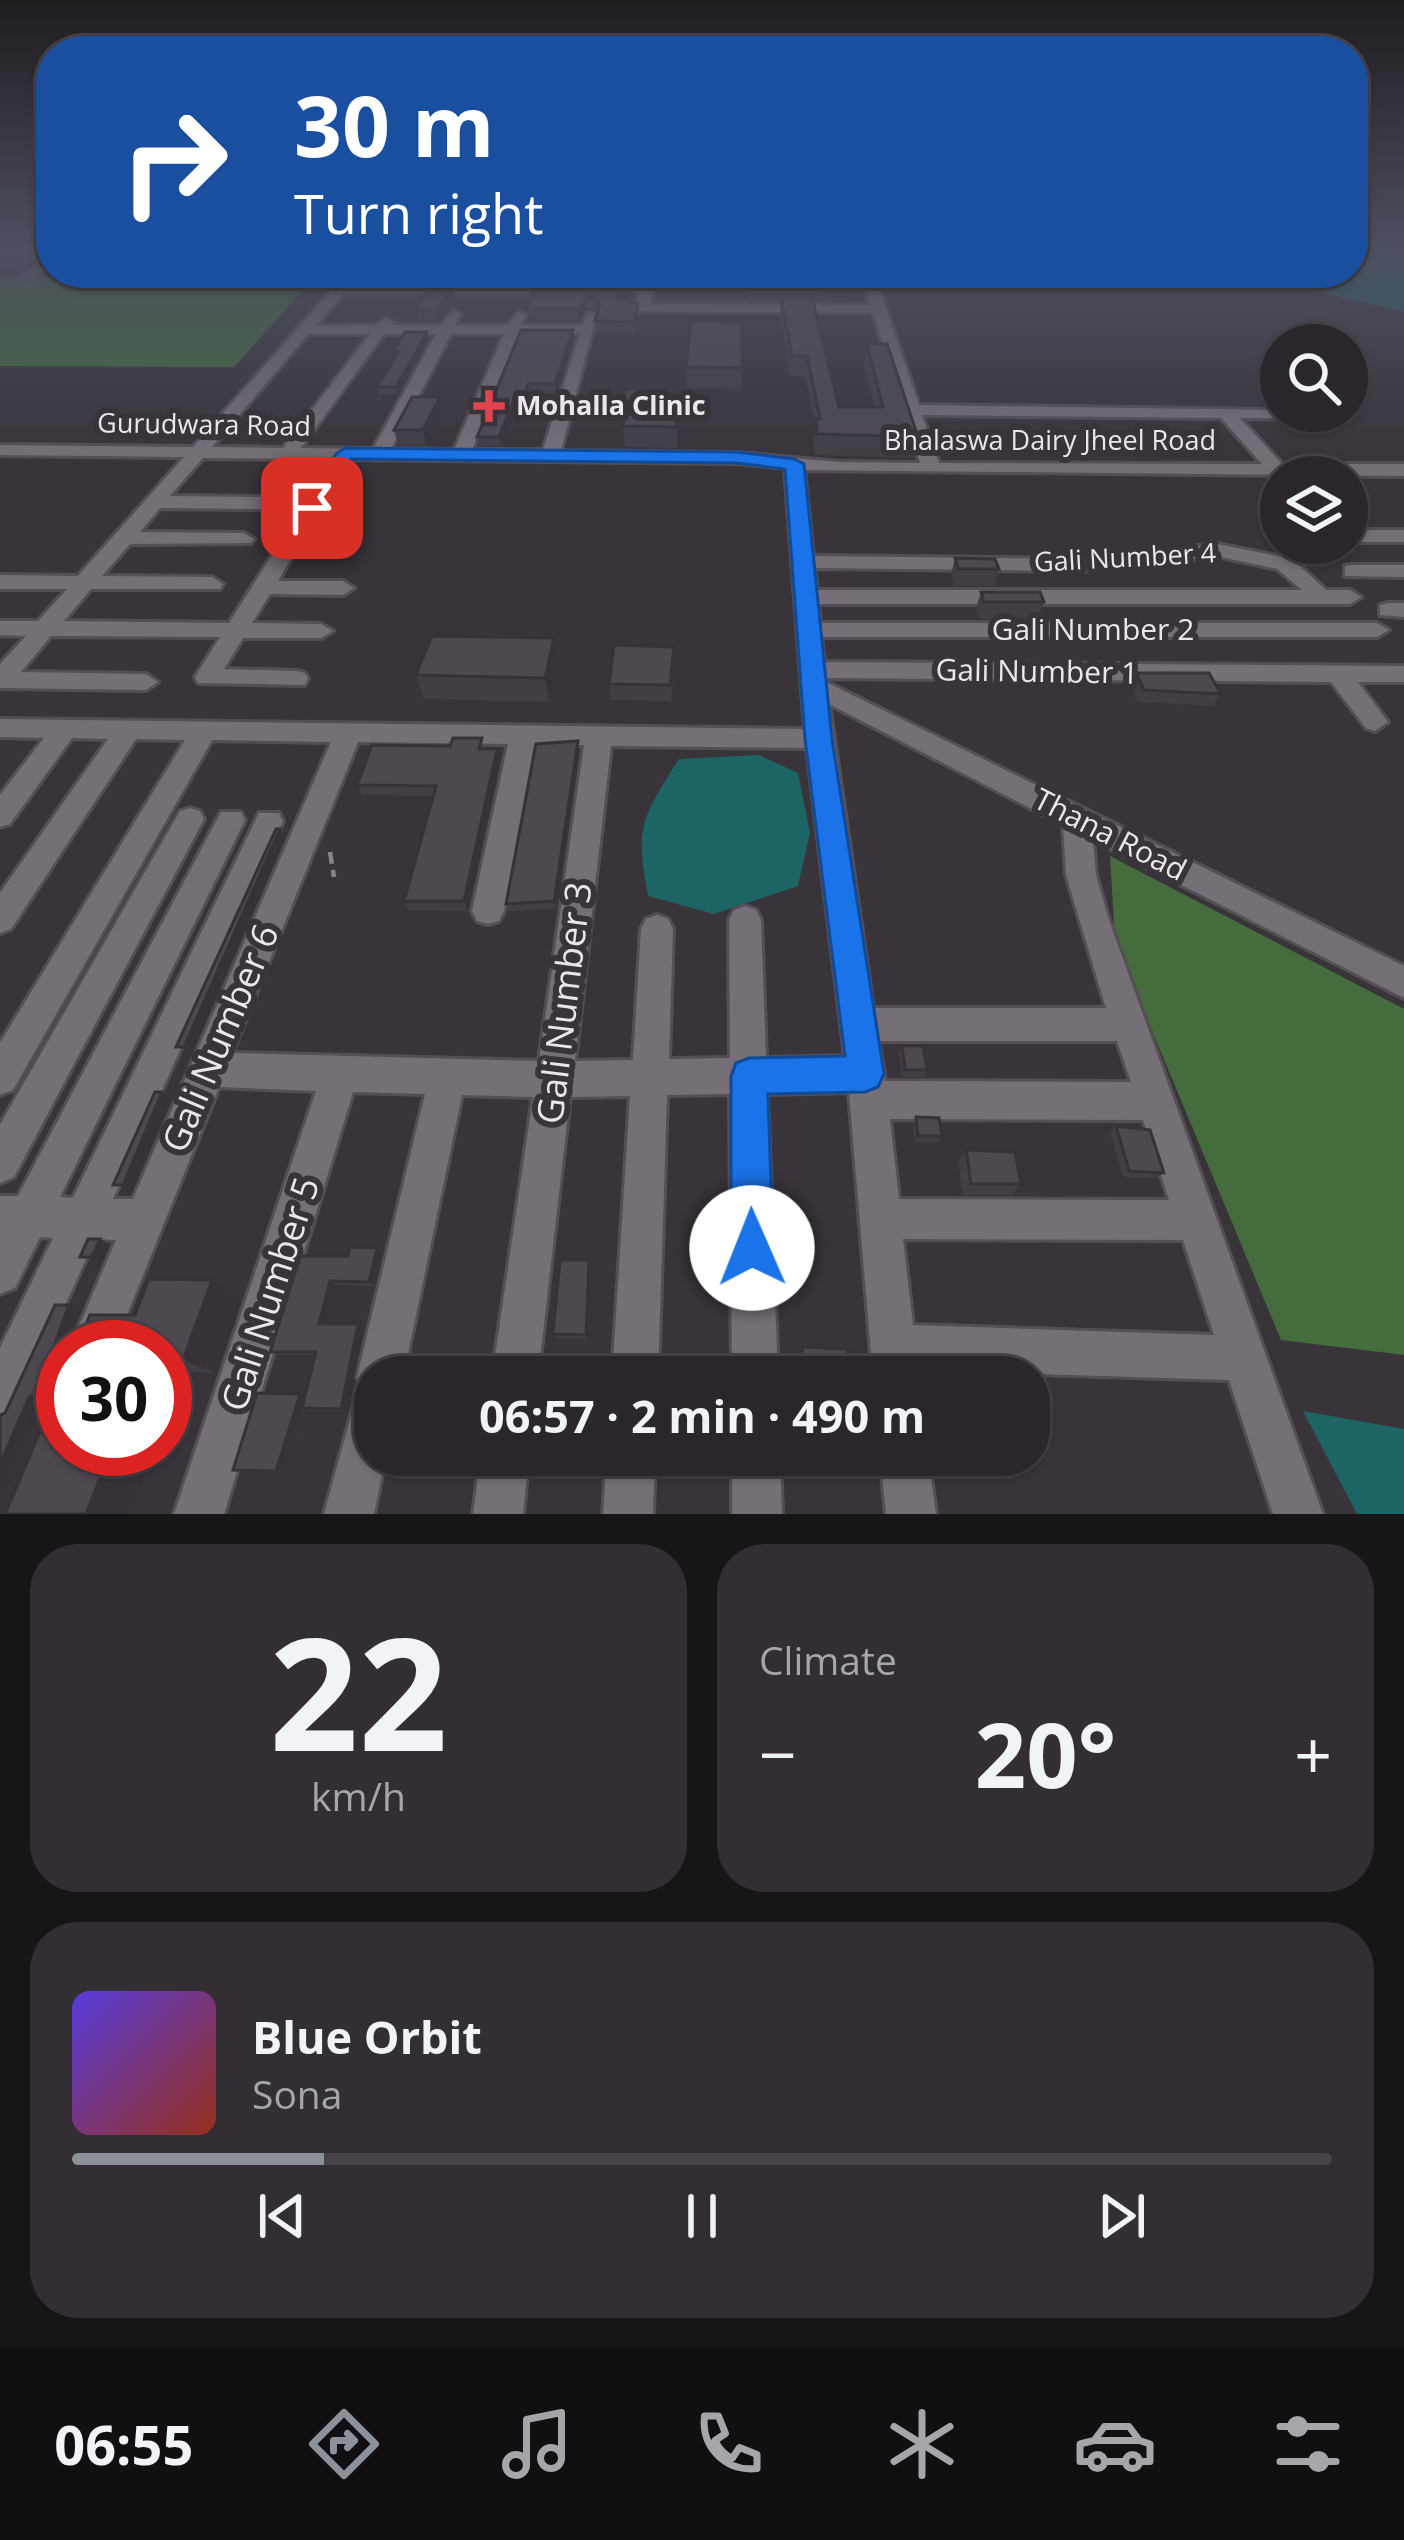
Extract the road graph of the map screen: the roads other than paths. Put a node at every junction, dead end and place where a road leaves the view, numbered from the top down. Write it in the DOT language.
graph roads {
  1 [pos="315,321"];
  2 [pos="386,321"];
  3 [pos="451,321"];
  4 [pos="517,321"];
  5 [pos="590,321"];
  6 [pos="883,321"];
  7 [pos="447,328"];
  8 [pos="380,329"];
  9 [pos="513,329"];
  10 [pos="588,329"];
  11 [pos="308,330"];
  12 [pos="1040,392"];
  13 [pos="1171,393"];
  14 [pos="912,410"];
  15 [pos="1052,412"];
  16 [pos="1187,413"];
  17 [pos="1226,413"];
  18 [pos="1260,417"];
  19 [pos="0,450"];
  20 [pos="196,452"];
  21 [pos="288,453"];
  22 [pos="345,454"];
  23 [pos="379,454"];
  24 [pos="461,455"];
  25 [pos="550,456"];
  26 [pos="1264,456"];
  27 [pos="794,464"];
  28 [pos="931,467"];
  29 [pos="839,468"];
  30 [pos="1260,470"];
  31 [pos="1368,470"];
  32 [pos="1404,470"];
  33 [pos="153,502"];
  34 [pos="267,503"];
  35 [pos="312,508"];
  36 [pos="349,508"];
  37 [pos="1368,536"];
  38 [pos="1404,536"];
  39 [pos="121,538"];
  40 [pos="244,539"];
  41 [pos="292,540"];
  42 [pos="329,540"];
  43 [pos="803,562"];
  44 [pos="1353,571"];
  45 [pos="1404,571"];
  46 [pos="1247,572"];
  47 [pos="0,582"];
  48 [pos="83,582"];
  49 [pos="212,584"];
  50 [pos="262,587"];
  51 [pos="343,589"];
  52 [pos="806,597"];
  53 [pos="1320,597"];
  54 [pos="1350,597"];
  55 [pos="1267,598"];
  56 [pos="1111,599"];
  57 [pos="1390,617"];
  58 [pos="0,628"];
  59 [pos="44,629"];
  60 [pos="236,630"];
  61 [pos="810,630"];
  62 [pos="1126,630"];
  63 [pos="321,631"];
  64 [pos="1142,673"];
  65 [pos="1404,674"];
  66 [pos="1339,675"];
  67 [pos="815,678"];
  68 [pos="296,679"];
  69 [pos="0,680"];
  70 [pos="146,682"];
  71 [pos="1375,722"];
  72 [pos="0,728"];
  73 [pos="65,729"];
  74 [pos="205,729"];
  75 [pos="128,730"];
  76 [pos="349,731"];
  77 [pos="599,734"];
  78 [pos="523,735"];
  79 [pos="818,739"];
  80 [pos="0,816"];
  81 [pos="1077,818"];
  82 [pos="152,819"];
  83 [pos="190,819"];
  84 [pos="250,820"];
  85 [pos="311,821"];
  86 [pos="488,910"];
  87 [pos="0,919"];
  88 [pos="745,920"];
  89 [pos="87,928"];
  90 [pos="130,928"];
  91 [pos="175,929"];
  92 [pos="657,929"];
  93 [pos="219,930"];
  94 [pos="264,932"];
  95 [pos="1404,983"];
  96 [pos="859,1024"];
  97 [pos="1130,1024"];
  98 [pos="222,1071"];
  99 [pos="340,1075"];
  100 [pos="749,1076"];
  101 [pos="0,1077"];
  102 [pos="447,1077"];
  103 [pos="554,1078"];
  104 [pos="650,1078"];
  105 [pos="867,1087"];
  106 [pos="1156,1101"];
  107 [pos="0,1163"];
  108 [pos="14,1217"];
  109 [pos="84,1219"];
  110 [pos="880,1219"];
  111 [pos="144,1220"];
  112 [pos="1197,1220"];
  113 [pos="0,1273"];
  114 [pos="103,1320"];
  115 [pos="385,1356"];
  116 [pos="518,1356"];
  117 [pos="636,1356"];
  118 [pos="755,1356"];
  119 [pos="893,1356"];
  120 [pos="1244,1358"];
  121 [pos="1050,1360"];
  122 [pos="0,1398"];
  123 [pos="358,1476"];
  124 [pos="503,1476"];
  125 [pos="630,1476"];
  126 [pos="757,1476"];
  127 [pos="906,1476"];
  128 [pos="199,1514"];
  129 [pos="350,1514"];
  130 [pos="498,1514"];
  131 [pos="628,1514"];
  132 [pos="758,1514"];
  133 [pos="910,1514"];
  134 [pos="1298,1514"];
  1 -- 11 [label="street"];
  2 -- 8 [label="street"];
  3 -- 7 [label="street"];
  4 -- 9 [label="street"];
  5 -- 10 [label="street"];
  6 -- 14 [label="street"];
  7 -- 8 [label="street"];
  7 -- 9 [label="street"];
  7 -- 23 [label="street"];
  8 -- 11 [label="street"];
  8 -- 21 [label="street"];
  9 -- 10 [label="street"];
  9 -- 24 [label="street"];
  10 -- 25 [label="street"];
  11 -- 20 [label="street"];
  12 -- 15 [label="street"];
  13 -- 16 [label="street"];
  14 -- 15 [label="street"];
  14 -- 28 [label="street"];
  15 -- 16 [label="street"];
  16 -- 17 [label="street"];
  17 -- 18 [label="street"];
  17 -- 26 [label="street"];
  19 -- 20 [label="street, Gurudwara Road"];
  20 -- 21 [label="street, Gurudwara Road"];
  20 -- 33 [label="street"];
  21 -- 22 [label="street, Gurudwara Road"];
  22 -- 23 [label="street, Gurudwara Road"];
  22 -- 35 [label="street"];
  23 -- 24 [label="street, Gurudwara Road"];
  24 -- 25 [label="street, Gurudwara Road"];
  25 -- 27 [label="street, Gurudwara Road"];
  27 -- 29 [label="street, Gurudwara Road"];
  27 -- 43 [label="street"];
  28 -- 29 [label="street, Bhalaswa Dairy Jheel Road"];
  28 -- 30 [label="street, Bhalaswa Dairy Jheel Road"];
  31 -- 32 [label="street, Bhalaswa Dairy Jheel Road"];
  33 -- 34 [label="street"];
  33 -- 39 [label="street"];
  35 -- 36 [label="street"];
  35 -- 41 [label="street"];
  37 -- 38 [label="street"];
  39 -- 40 [label="street"];
  39 -- 48 [label="street"];
  41 -- 42 [label="street"];
  41 -- 50 [label="street"];
  43 -- 52 [label="street"];
  43 -- 53 [label="street, Gali Number 4"];
  44 -- 45 [label="street"];
  46 -- 55 [label="street"];
  47 -- 48 [label="street"];
  48 -- 49 [label="street"];
  48 -- 59 [label="street"];
  50 -- 51 [label="street"];
  50 -- 60 [label="street"];
  52 -- 56 [label="street"];
  52 -- 61 [label="street"];
  53 -- 54 [label="street"];
  53 -- 55 [label="street"];
  55 -- 56 [label="street"];
  56 -- 62 [label="street"];
  57 -- 62 [label="street, Gali Number 2"];
  58 -- 59 [label="street"];
  59 -- 60 [label="street"];
  59 -- 69 [label="street"];
  60 -- 63 [label="street"];
  60 -- 68 [label="street"];
  61 -- 62 [label="street, Gali Number 2"];
  61 -- 67 [label="street"];
  62 -- 64 [label="street"];
  64 -- 66 [label="street, Gali Number 1"];
  64 -- 67 [label="street, Gali Number 1"];
  65 -- 66 [label="street, Gali Number 1"];
  66 -- 71 [label="street"];
  67 -- 79 [label="street"];
  67 -- 81 [label="street, Thana Road"];
  69 -- 70 [label="street"];
  72 -- 73 [label="street"];
  73 -- 75 [label="street"];
  73 -- 80 [label="street"];
  74 -- 75 [label="street"];
  74 -- 76 [label="street"];
  74 -- 82 [label="street"];
  75 -- 87 [label="street"];
  76 -- 78 [label="street"];
  76 -- 85 [label="street, Gali Number 6"];
  77 -- 78 [label="street"];
  77 -- 79 [label="street"];
  77 -- 103 [label="street, Gali Number 3"];
  78 -- 86 [label="street"];
  79 -- 96 [label="street"];
  81 -- 95 [label="street, Thana Road"];
  81 -- 97 [label="street"];
  82 -- 83 [label="street"];
  82 -- 89 [label="street"];
  83 -- 84 [label="street"];
  83 -- 90 [label="street"];
  84 -- 85 [label="street"];
  84 -- 91 [label="street"];
  84 -- 93 [label="street"];
  85 -- 94 [label="street, Gali Number 6"];
  88 -- 100 [label="street"];
  89 -- 90 [label="street"];
  89 -- 101 [label="street"];
  90 -- 91 [label="street"];
  90 -- 107 [label="street"];
  91 -- 93 [label="street"];
  91 -- 108 [label="street"];
  92 -- 104 [label="street"];
  93 -- 94 [label="street"];
  93 -- 109 [label="street"];
  94 -- 111 [label="street, Gali Number 6"];
  96 -- 97 [label="street"];
  96 -- 105 [label="street"];
  97 -- 106 [label="street"];
  98 -- 99 [label="street"];
  99 -- 102 [label="street"];
  99 -- 128 [label="street, Gali Number 5"];
  100 -- 104 [label="street"];
  100 -- 105 [label="street"];
  100 -- 118 [label="street"];
  102 -- 103 [label="street"];
  102 -- 115 [label="street"];
  103 -- 104 [label="street"];
  103 -- 116 [label="street, Gali Number 3"];
  104 -- 117 [label="street"];
  105 -- 106 [label="street"];
  105 -- 110 [label="street"];
  106 -- 112 [label="street"];
  108 -- 109 [label="street"];
  108 -- 113 [label="street"];
  109 -- 111 [label="street"];
  109 -- 122 [label="street"];
  110 -- 112 [label="street"];
  110 -- 119 [label="street"];
  111 -- 114 [label="street, Gali Number 6"];
  112 -- 120 [label="street"];
  120 -- 121 [label="street"];
  120 -- 134 [label="street"];
  123 -- 129 [label="street"];
  124 -- 130 [label="street"];
  125 -- 131 [label="street"];
  126 -- 132 [label="street"];
  127 -- 133 [label="street"];
}
